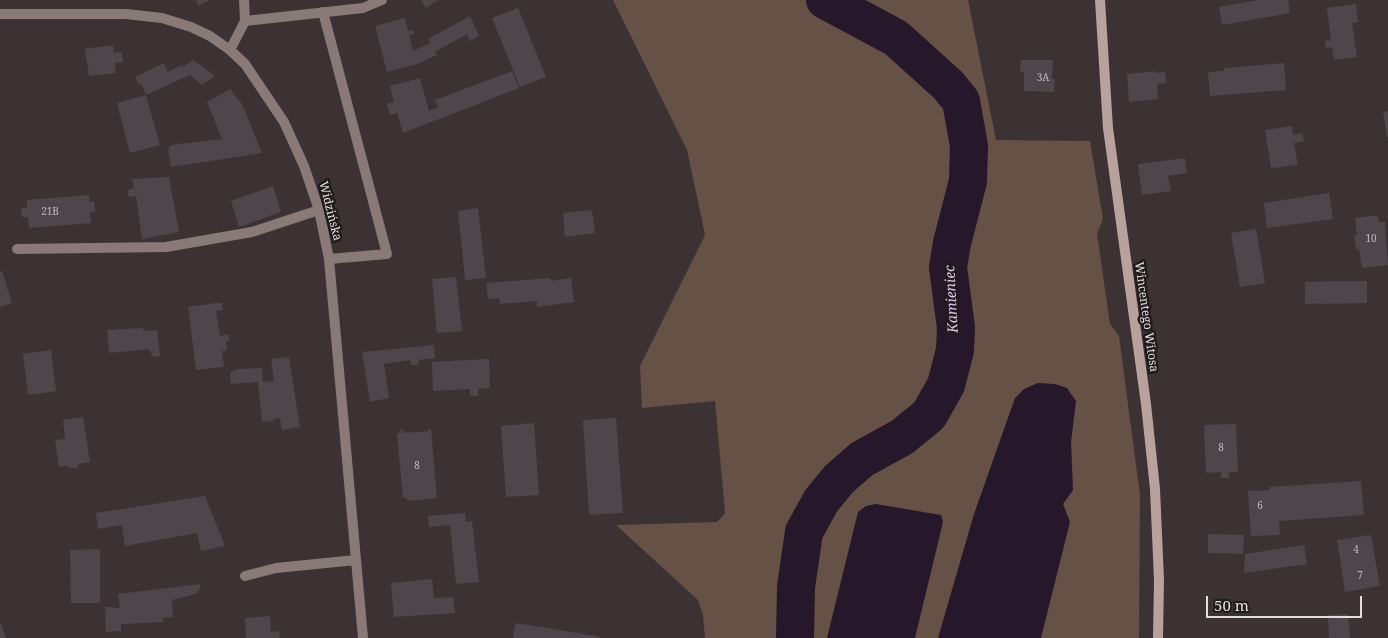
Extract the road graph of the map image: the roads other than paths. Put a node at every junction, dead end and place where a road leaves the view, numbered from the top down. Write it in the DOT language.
graph roads {
  1 [pos="244,0"];
  2 [pos="382,0"];
  3 [pos="1100,0"];
  4 [pos="323,12"];
  5 [pos="0,14"];
  6 [pos="245,21"];
  7 [pos="230,50"];
  8 [pos="319,210"];
  9 [pos="17,249"];
  10 [pos="329,259"];
  11 [pos="356,560"];
  12 [pos="245,576"];
  13 [pos="363,638"];
  14 [pos="1158,638"];
  1 -- 6 [label="street"];
  2 -- 4 [label="street"];
  3 -- 14 [label="street, Wincentego Witosa"];
  4 -- 6 [label="street"];
  4 -- 10 [label="street"];
  5 -- 7 [label="street, Widzińska"];
  6 -- 7 [label="street"];
  7 -- 8 [label="street, Widzińska"];
  8 -- 9 [label="street"];
  8 -- 10 [label="street, Widzińska"];
  10 -- 11 [label="street, Widzińska"];
  11 -- 12 [label="street"];
  11 -- 13 [label="street, Widzińska"];
}
